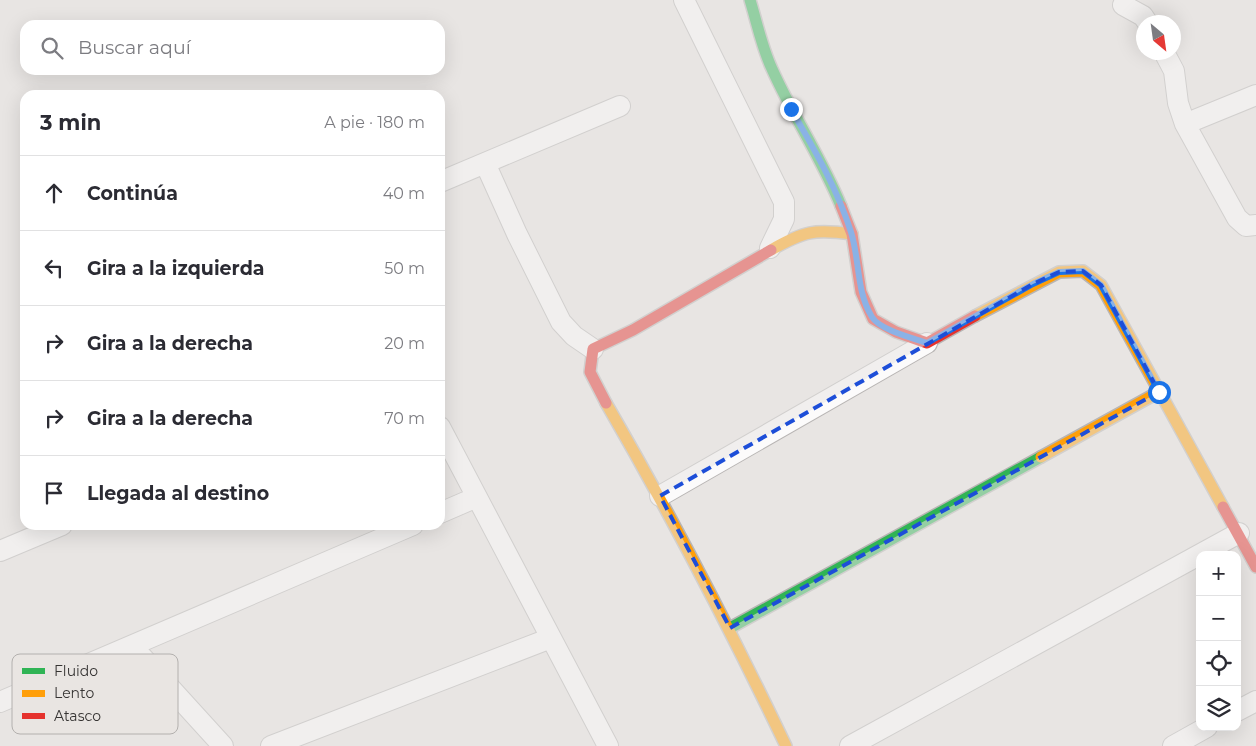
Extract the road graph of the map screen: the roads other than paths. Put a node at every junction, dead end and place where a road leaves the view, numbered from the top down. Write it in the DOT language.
graph roads {
  1 [pos="684,0"];
  2 [pos="750,0"];
  3 [pos="1126,2"];
  4 [pos="1142,15"];
  5 [pos="1168,60"];
  6 [pos="1256,95"];
  7 [pos="620,106"];
  8 [pos="1185,124"];
  9 [pos="485,162"];
  10 [pos="445,180"];
  11 [pos="1256,225"];
  12 [pos="852,234"];
  13 [pos="770,248"];
  14 [pos="927,343"];
  15 [pos="593,349"];
  16 [pos="1159,392"];
  17 [pos="445,436"];
  18 [pos="660,496"];
  19 [pos="477,497"];
  20 [pos="445,511"];
  21 [pos="50,530"];
  22 [pos="401,530"];
  23 [pos="1239,533"];
  24 [pos="0,551"];
  25 [pos="1256,567"];
  26 [pos="730,628"];
  27 [pos="551,638"];
  28 [pos="132,646"];
  29 [pos="113,654"];
  30 [pos="139,654"];
  31 [pos="12,697"];
  32 [pos="178,697"];
  33 [pos="1256,701"];
  34 [pos="0,702"];
  35 [pos="1241,709"];
  36 [pos="1200,731"];
  37 [pos="223,746"];
  38 [pos="271,746"];
  39 [pos="608,746"];
  40 [pos="786,746"];
  41 [pos="850,746"];
  42 [pos="1173,746"];
  1 -- 13 [label="street"];
  2 -- 12 [label="street"];
  3 -- 4 [label="street"];
  5 -- 8 [label="street"];
  6 -- 8 [label="street"];
  7 -- 9 [label="street"];
  8 -- 11 [label="street"];
  9 -- 10 [label="street"];
  9 -- 15 [label="street"];
  12 -- 13 [label="street"];
  12 -- 14 [label="street"];
  13 -- 15 [label="street"];
  14 -- 16 [label="street"];
  14 -- 18 [label="street"];
  15 -- 18 [label="street"];
  16 -- 23 [label="street"];
  16 -- 26 [label="street"];
  17 -- 19 [label="street"];
  18 -- 26 [label="street"];
  19 -- 20 [label="street"];
  19 -- 27 [label="street"];
  21 -- 24 [label="street"];
  22 -- 28 [label="street"];
  23 -- 25 [label="street"];
  23 -- 41 [label="street"];
  26 -- 40 [label="street"];
  27 -- 38 [label="street"];
  27 -- 39 [label="street"];
  28 -- 29 [label="street"];
  28 -- 30 [label="street"];
  31 -- 34 [label="street"];
  32 -- 37 [label="street"];
  33 -- 35 [label="street"];
  36 -- 42 [label="street"];
}
